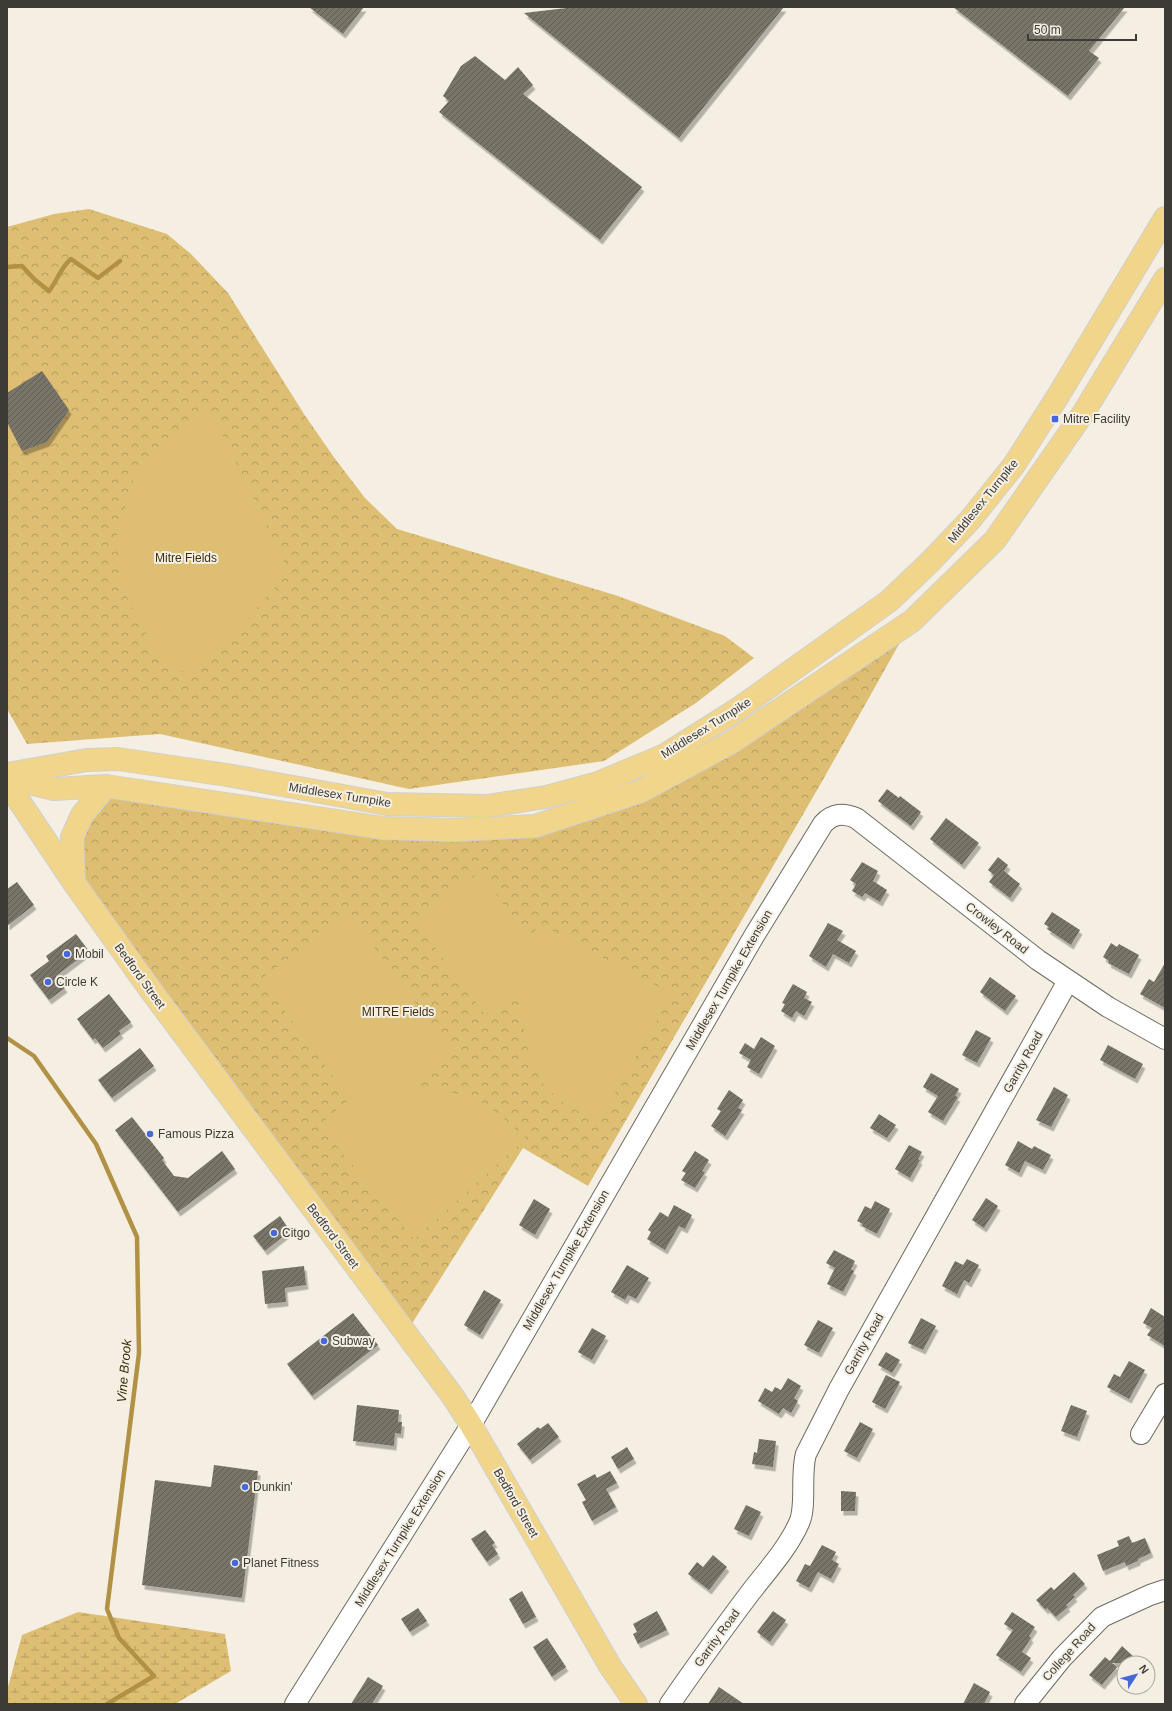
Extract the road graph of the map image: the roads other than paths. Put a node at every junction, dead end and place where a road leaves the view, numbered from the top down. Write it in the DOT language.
graph roads {
  1 [pos="1165,218"];
  2 [pos="1165,279"];
  3 [pos="7,776"];
  4 [pos="7,783"];
  5 [pos="106,786"];
  6 [pos="834,816"];
  7 [pos="74,883"];
  8 [pos="1068,981"];
  9 [pos="1165,1040"];
  10 [pos="1165,1394"];
  11 [pos="471,1425"];
  12 [pos="1141,1434"];
  13 [pos="1165,1590"];
  14 [pos="295,1704"];
  15 [pos="636,1704"];
  16 [pos="670,1704"];
  17 [pos="1025,1704"];
  1 -- 3 [label="main road, Middlesex Turnpike"];
  2 -- 5 [label="main road, Middlesex Turnpike"];
  3 -- 5 [label="main road, Middlesex Turnpike"];
  4 -- 7 [label="main road, Bedford Street"];
  5 -- 7 [label="main road"];
  6 -- 8 [label="street, Crowley Road"];
  6 -- 11 [label="street, Middlesex Turnpike Extension"];
  7 -- 11 [label="main road, Bedford Street"];
  8 -- 9 [label="street, Crowley Road"];
  8 -- 16 [label="street, Garrity Road"];
  10 -- 12 [label="street"];
  11 -- 14 [label="street, Middlesex Turnpike Extension"];
  11 -- 15 [label="main road, Bedford Street"];
  13 -- 17 [label="street, College Road"];
}
